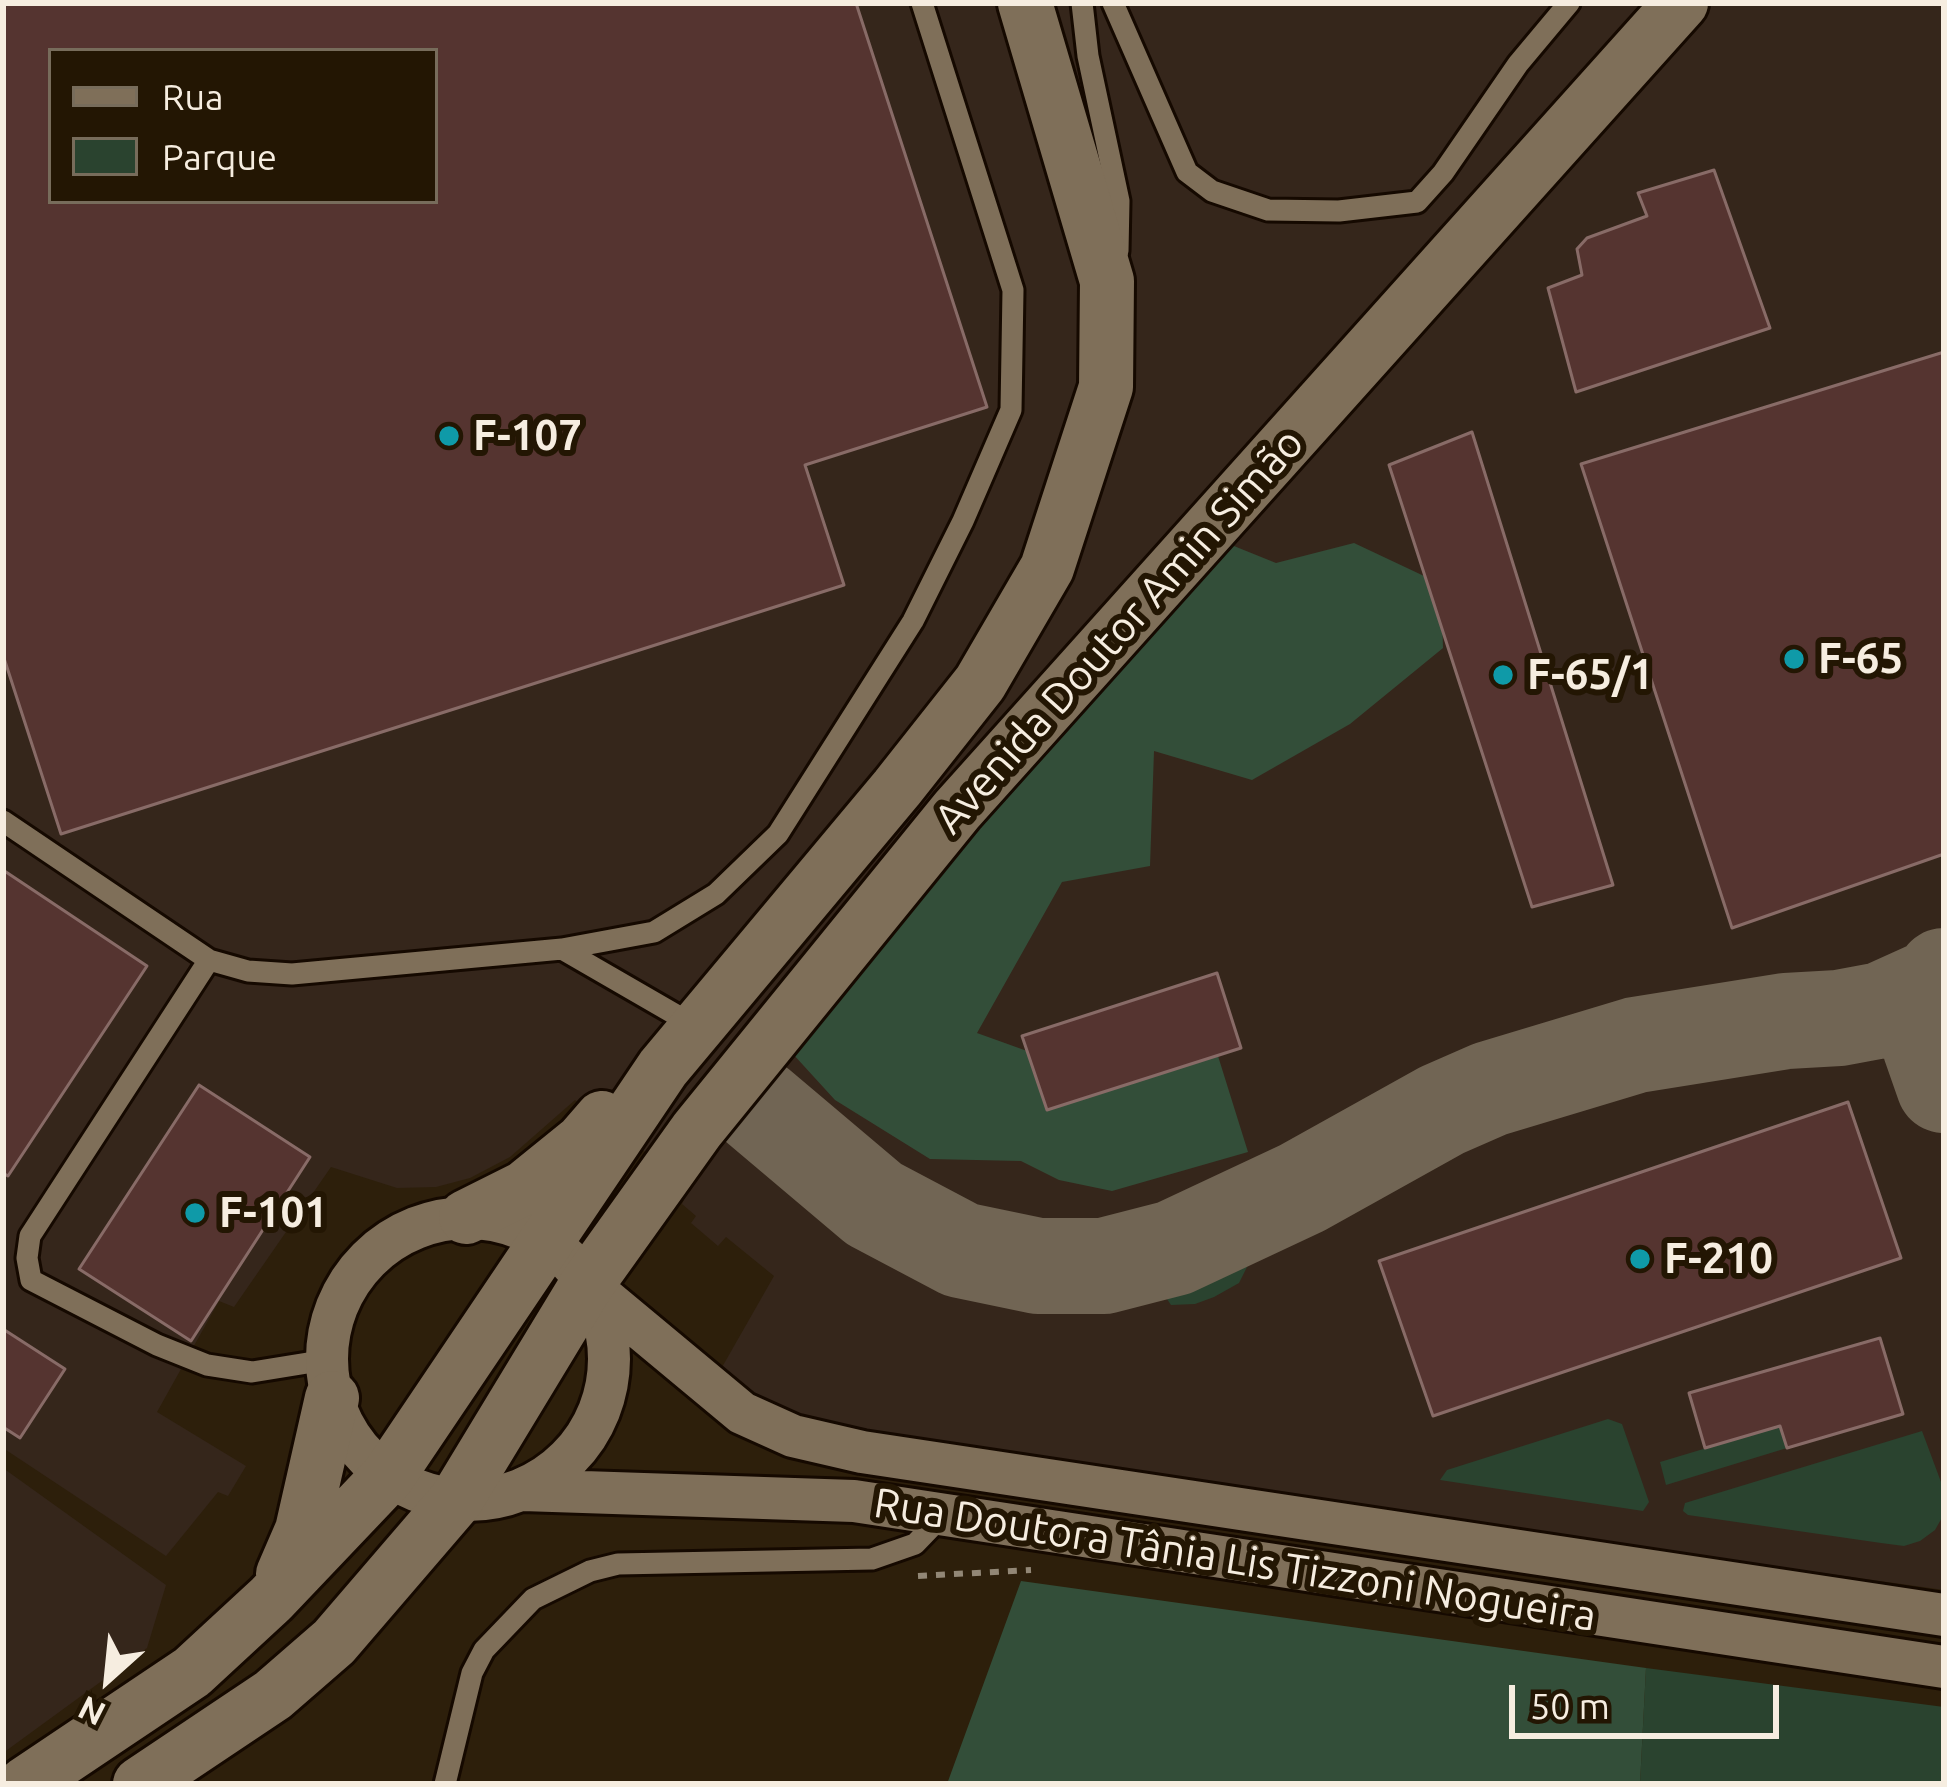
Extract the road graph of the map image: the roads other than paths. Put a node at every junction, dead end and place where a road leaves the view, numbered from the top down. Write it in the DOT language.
graph roads {
  1 [pos="922,3"];
  2 [pos="1025,3"];
  3 [pos="1082,3"];
  4 [pos="1113,3"];
  5 [pos="1569,3"];
  6 [pos="1682,3"];
  7 [pos="1107,293"];
  8 [pos="3,821"];
  9 [pos="562,949"];
  10 [pos="209,960"];
  11 [pos="697,1027"];
  12 [pos="748,1066"];
  13 [pos="663,1068"];
  14 [pos="466,1217"];
  15 [pos="546,1241"];
  16 [pos="587,1284"];
  17 [pos="329,1379"];
  18 [pos="388,1476"];
  19 [pos="523,1490"];
  20 [pos="456,1500"];
  21 [pos="941,1517"];
  22 [pos="272,1599"];
  23 [pos="1944,1615"];
  24 [pos="1944,1667"];
  25 [pos="26,1784"];
  26 [pos="140,1784"];
  27 [pos="445,1784"];
  1 -- 9 [label="lane"];
  2 -- 7 [label="street, Avenida Doutor Amin Simão"];
  3 -- 7 [label="lane"];
  4 -- 5 [label="lane"];
  6 -- 12 [label="street, Avenida Doutor Amin Simão"];
  7 -- 11 [label="street, Avenida Doutor Amin Simão"];
  8 -- 10 [label="lane"];
  9 -- 10 [label="lane"];
  9 -- 11 [label="lane"];
  10 -- 17 [label="lane"];
  11 -- 12 [label="street"];
  11 -- 13 [label="street, Avenida Doutor Amin Simão"];
  12 -- 16 [label="street, Avenida Doutor Amin Simão"];
  13 -- 14 [label="street"];
  13 -- 15 [label="street, Avenida Doutor Amin Simão"];
  14 -- 15 [label="street"];
  14 -- 17 [label="street"];
  15 -- 16 [label="street, Rua Doutora Tânia Lis Tizzoni Nogueira"];
  15 -- 18 [label="street, Avenida Doutor Amin Simão"];
  16 -- 19 [label="street"];
  16 -- 20 [label="street, Avenida Doutor Amin Simão"];
  16 -- 23 [label="street, Rua Doutora Tânia Lis Tizzoni Nogueira"];
  17 -- 18 [label="street"];
  17 -- 22 [label="street"];
  18 -- 20 [label="street"];
  18 -- 22 [label="street, Avenida Doutor Amin Simão"];
  19 -- 20 [label="street, Rua Doutora Tânia Lis Tizzoni Nogueira"];
  19 -- 21 [label="street, Rua Doutora Tânia Lis Tizzoni Nogueira"];
  20 -- 26 [label="street, Avenida Doutor Amin Simão"];
  21 -- 24 [label="street, Rua Doutora Tânia Lis Tizzoni Nogueira"];
  21 -- 27 [label="lane"];
  22 -- 25 [label="street, Avenida Doutor Amin Simão"];
}
